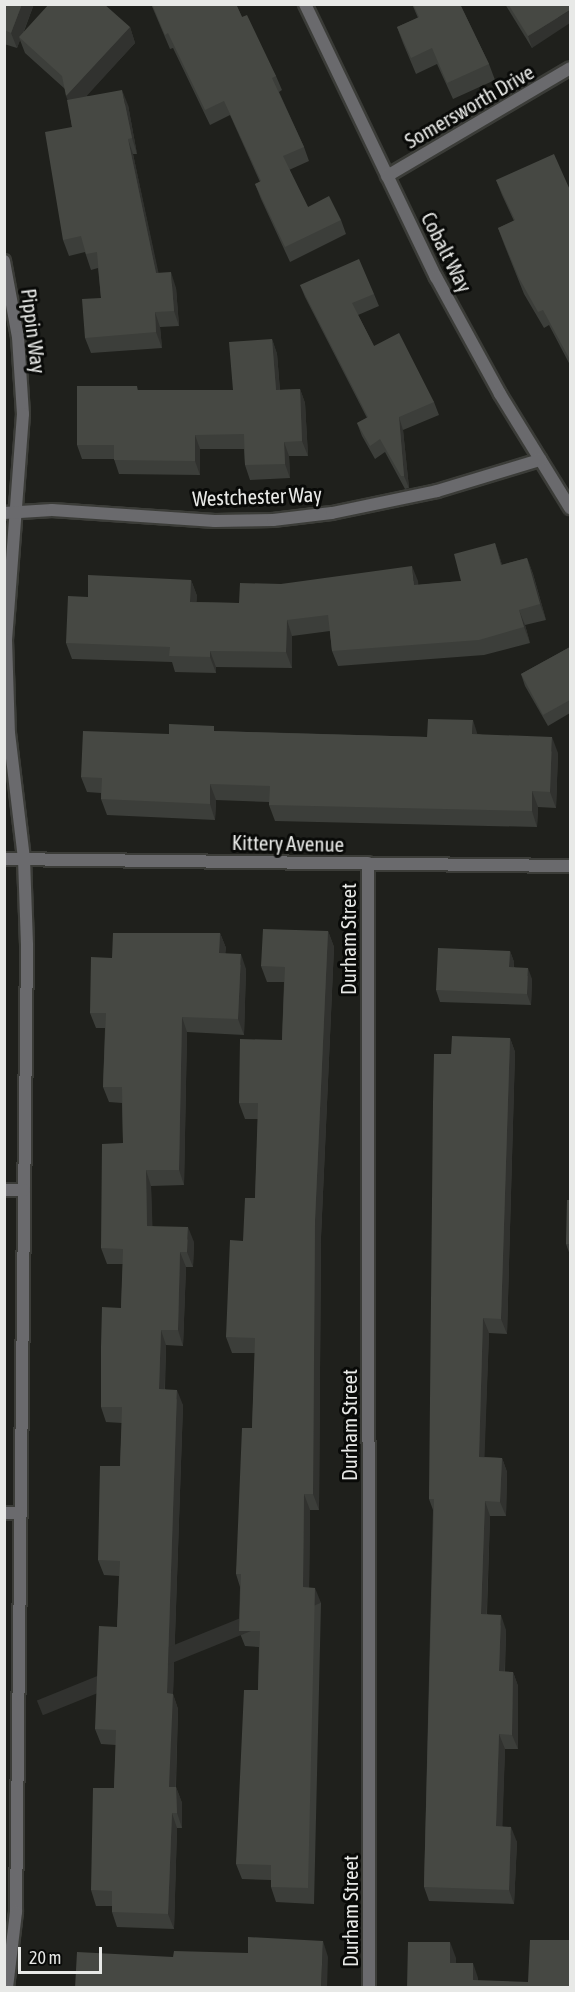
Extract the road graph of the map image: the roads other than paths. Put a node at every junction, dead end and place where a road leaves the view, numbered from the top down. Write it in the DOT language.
graph roads {
  1 [pos="305,4"];
  2 [pos="570,68"];
  3 [pos="387,176"];
  4 [pos="4,261"];
  5 [pos="540,460"];
  6 [pos="570,508"];
  7 [pos="11,513"];
  8 [pos="4,859"];
  9 [pos="24,859"];
  10 [pos="368,863"];
  11 [pos="570,866"];
  12 [pos="4,1190"];
  13 [pos="24,1190"];
  14 [pos="4,1513"];
  15 [pos="21,1513"];
  16 [pos="8,1988"];
  17 [pos="369,1988"];
  1 -- 3 [label="street, Cobalt Way"];
  2 -- 3 [label="street, Somersworth Drive"];
  3 -- 5 [label="street, Cobalt Way"];
  4 -- 7 [label="street, Pippin Way"];
  5 -- 6 [label="street, Cobalt Way"];
  5 -- 7 [label="street, Westchester Way"];
  7 -- 9 [label="street, Pippin Way"];
  8 -- 9 [label="street, Kittery Avenue"];
  9 -- 10 [label="street, Kittery Avenue"];
  9 -- 13 [label="street, Pippin Way"];
  10 -- 11 [label="street, Kittery Avenue"];
  10 -- 17 [label="street, Durham Street"];
  12 -- 13 [label="street"];
  13 -- 15 [label="street, Pippin Way"];
  14 -- 15 [label="street"];
  15 -- 16 [label="street, Pippin Way"];
}
